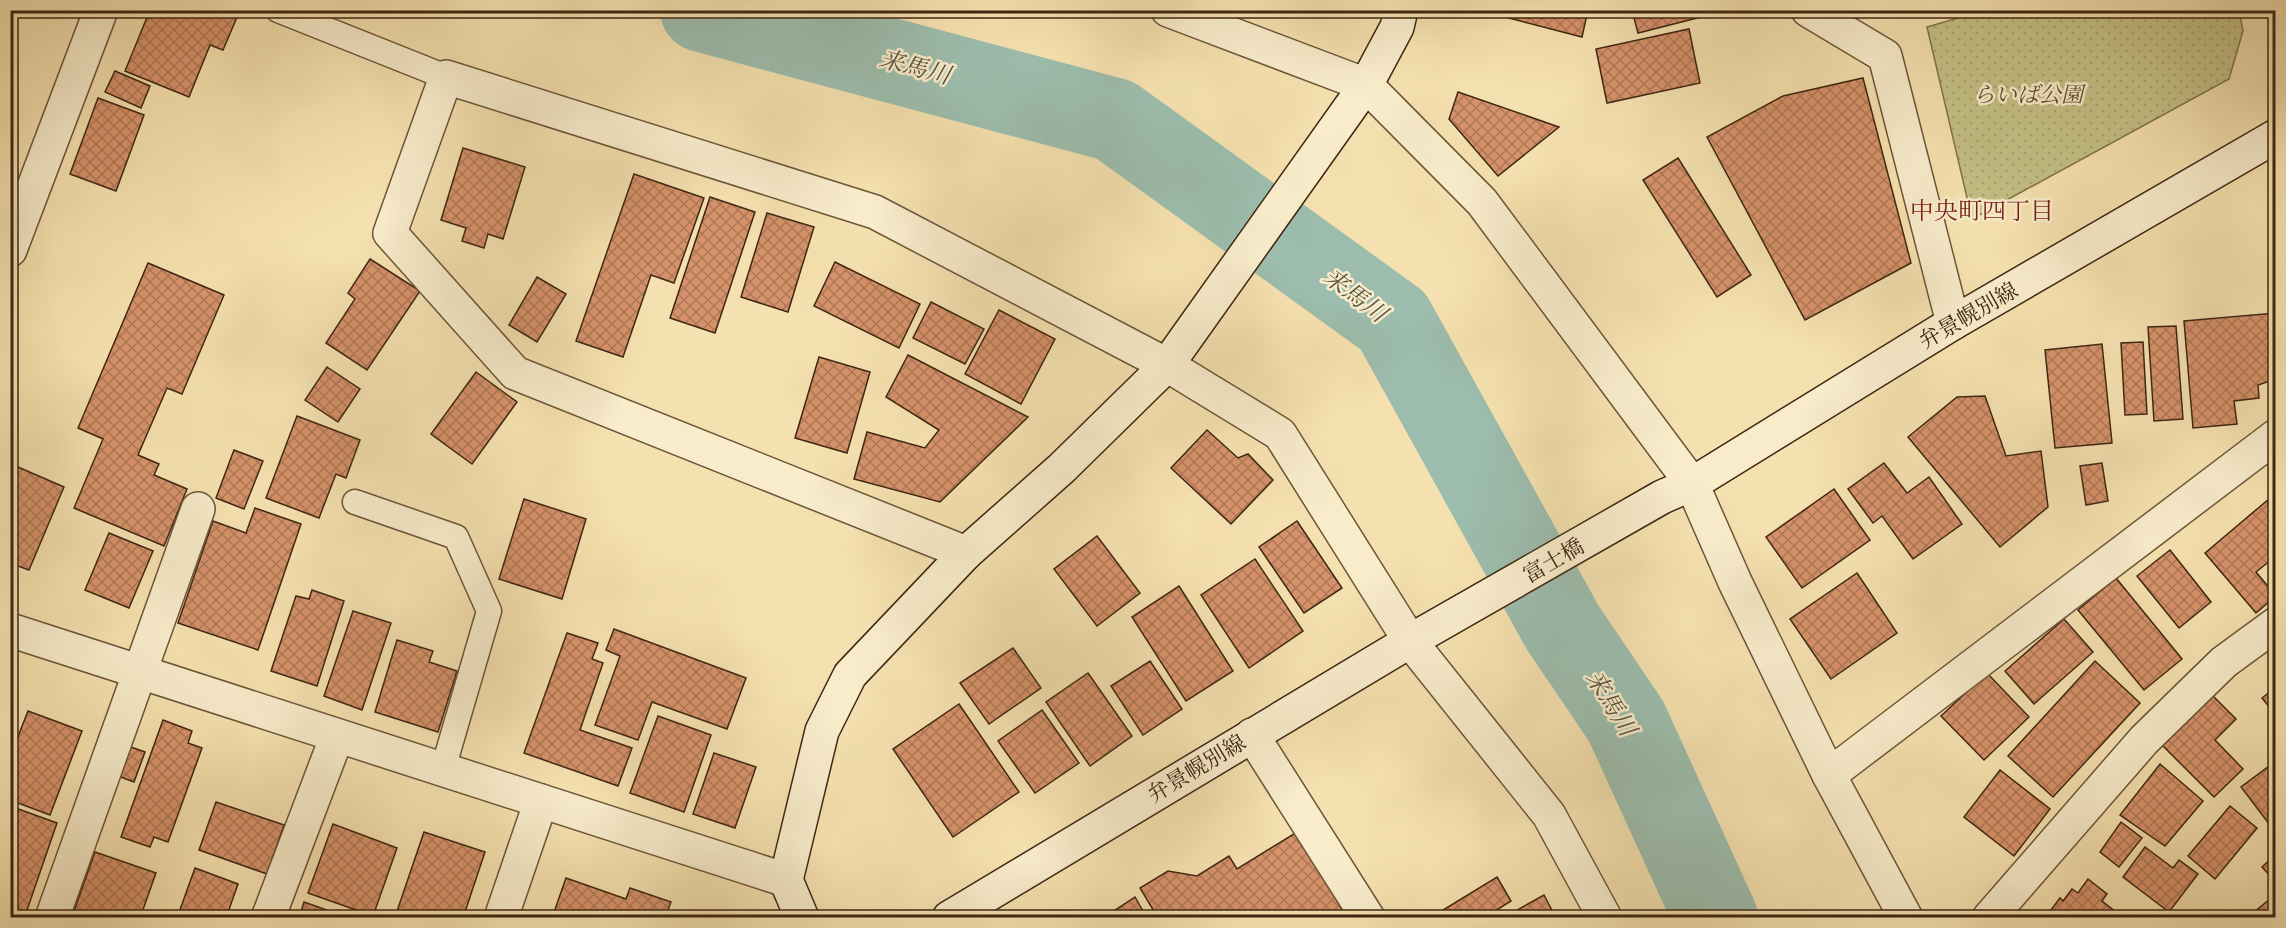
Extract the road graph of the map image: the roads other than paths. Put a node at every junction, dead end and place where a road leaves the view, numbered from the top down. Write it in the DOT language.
graph roads {
  1 [pos="101,10"];
  2 [pos="278,10"];
  3 [pos="1168,10"];
  4 [pos="1401,10"];
  5 [pos="1808,10"];
  6 [pos="446,76"];
  7 [pos="1366,85"];
  8 [pos="2276,136"];
  9 [pos="10,250"];
  10 [pos="1953,323"];
  11 [pos="1167,365"];
  12 [pos="2276,436"];
  13 [pos="1677,490"];
  14 [pos="355,502"];
  15 [pos="198,509"];
  16 [pos="966,553"];
  17 [pos="1444,623"];
  18 [pos="2276,624"];
  19 [pos="10,630"];
  20 [pos="1410,640"];
  21 [pos="141,672"];
  22 [pos="1252,735"];
  23 [pos="337,736"];
  24 [pos="443,769"];
  25 [pos="1829,775"];
  26 [pos="542,801"];
  27 [pos="786,880"];
  28 [pos="52,918"];
  29 [pos="268,918"];
  30 [pos="501,918"];
  31 [pos="802,918"];
  32 [pos="949,918"];
  33 [pos="1368,918"];
  34 [pos="1605,918"];
  35 [pos="1906,918"];
  36 [pos="1989,918"];
  1 -- 9 [label="street"];
  2 -- 6 [label="lane"];
  3 -- 7 [label="street"];
  4 -- 7 [label="street"];
  5 -- 10 [label="street"];
  6 -- 11 [label="street"];
  6 -- 16 [label="street"];
  7 -- 11 [label="street"];
  7 -- 13 [label="street"];
  8 -- 10 [label="street, 弁景幌別線"];
  10 -- 13 [label="street, 弁景幌別線"];
  11 -- 16 [label="street"];
  11 -- 20 [label="street"];
  12 -- 25 [label="street"];
  13 -- 17 [label="street, 富士橋"];
  13 -- 25 [label="street"];
  14 -- 24 [label="lane"];
  15 -- 21 [label="street"];
  16 -- 27 [label="street"];
  17 -- 20 [label="street, 弁景幌別線"];
  18 -- 36 [label="street"];
  19 -- 21 [label="street"];
  20 -- 22 [label="street, 弁景幌別線"];
  20 -- 34 [label="street"];
  21 -- 23 [label="street"];
  21 -- 28 [label="street"];
  22 -- 32 [label="street, 弁景幌別線"];
  22 -- 33 [label="street"];
  23 -- 24 [label="street"];
  23 -- 29 [label="street"];
  24 -- 26 [label="street"];
  25 -- 35 [label="street"];
  26 -- 27 [label="street"];
  26 -- 30 [label="street"];
  27 -- 31 [label="street"];
}
